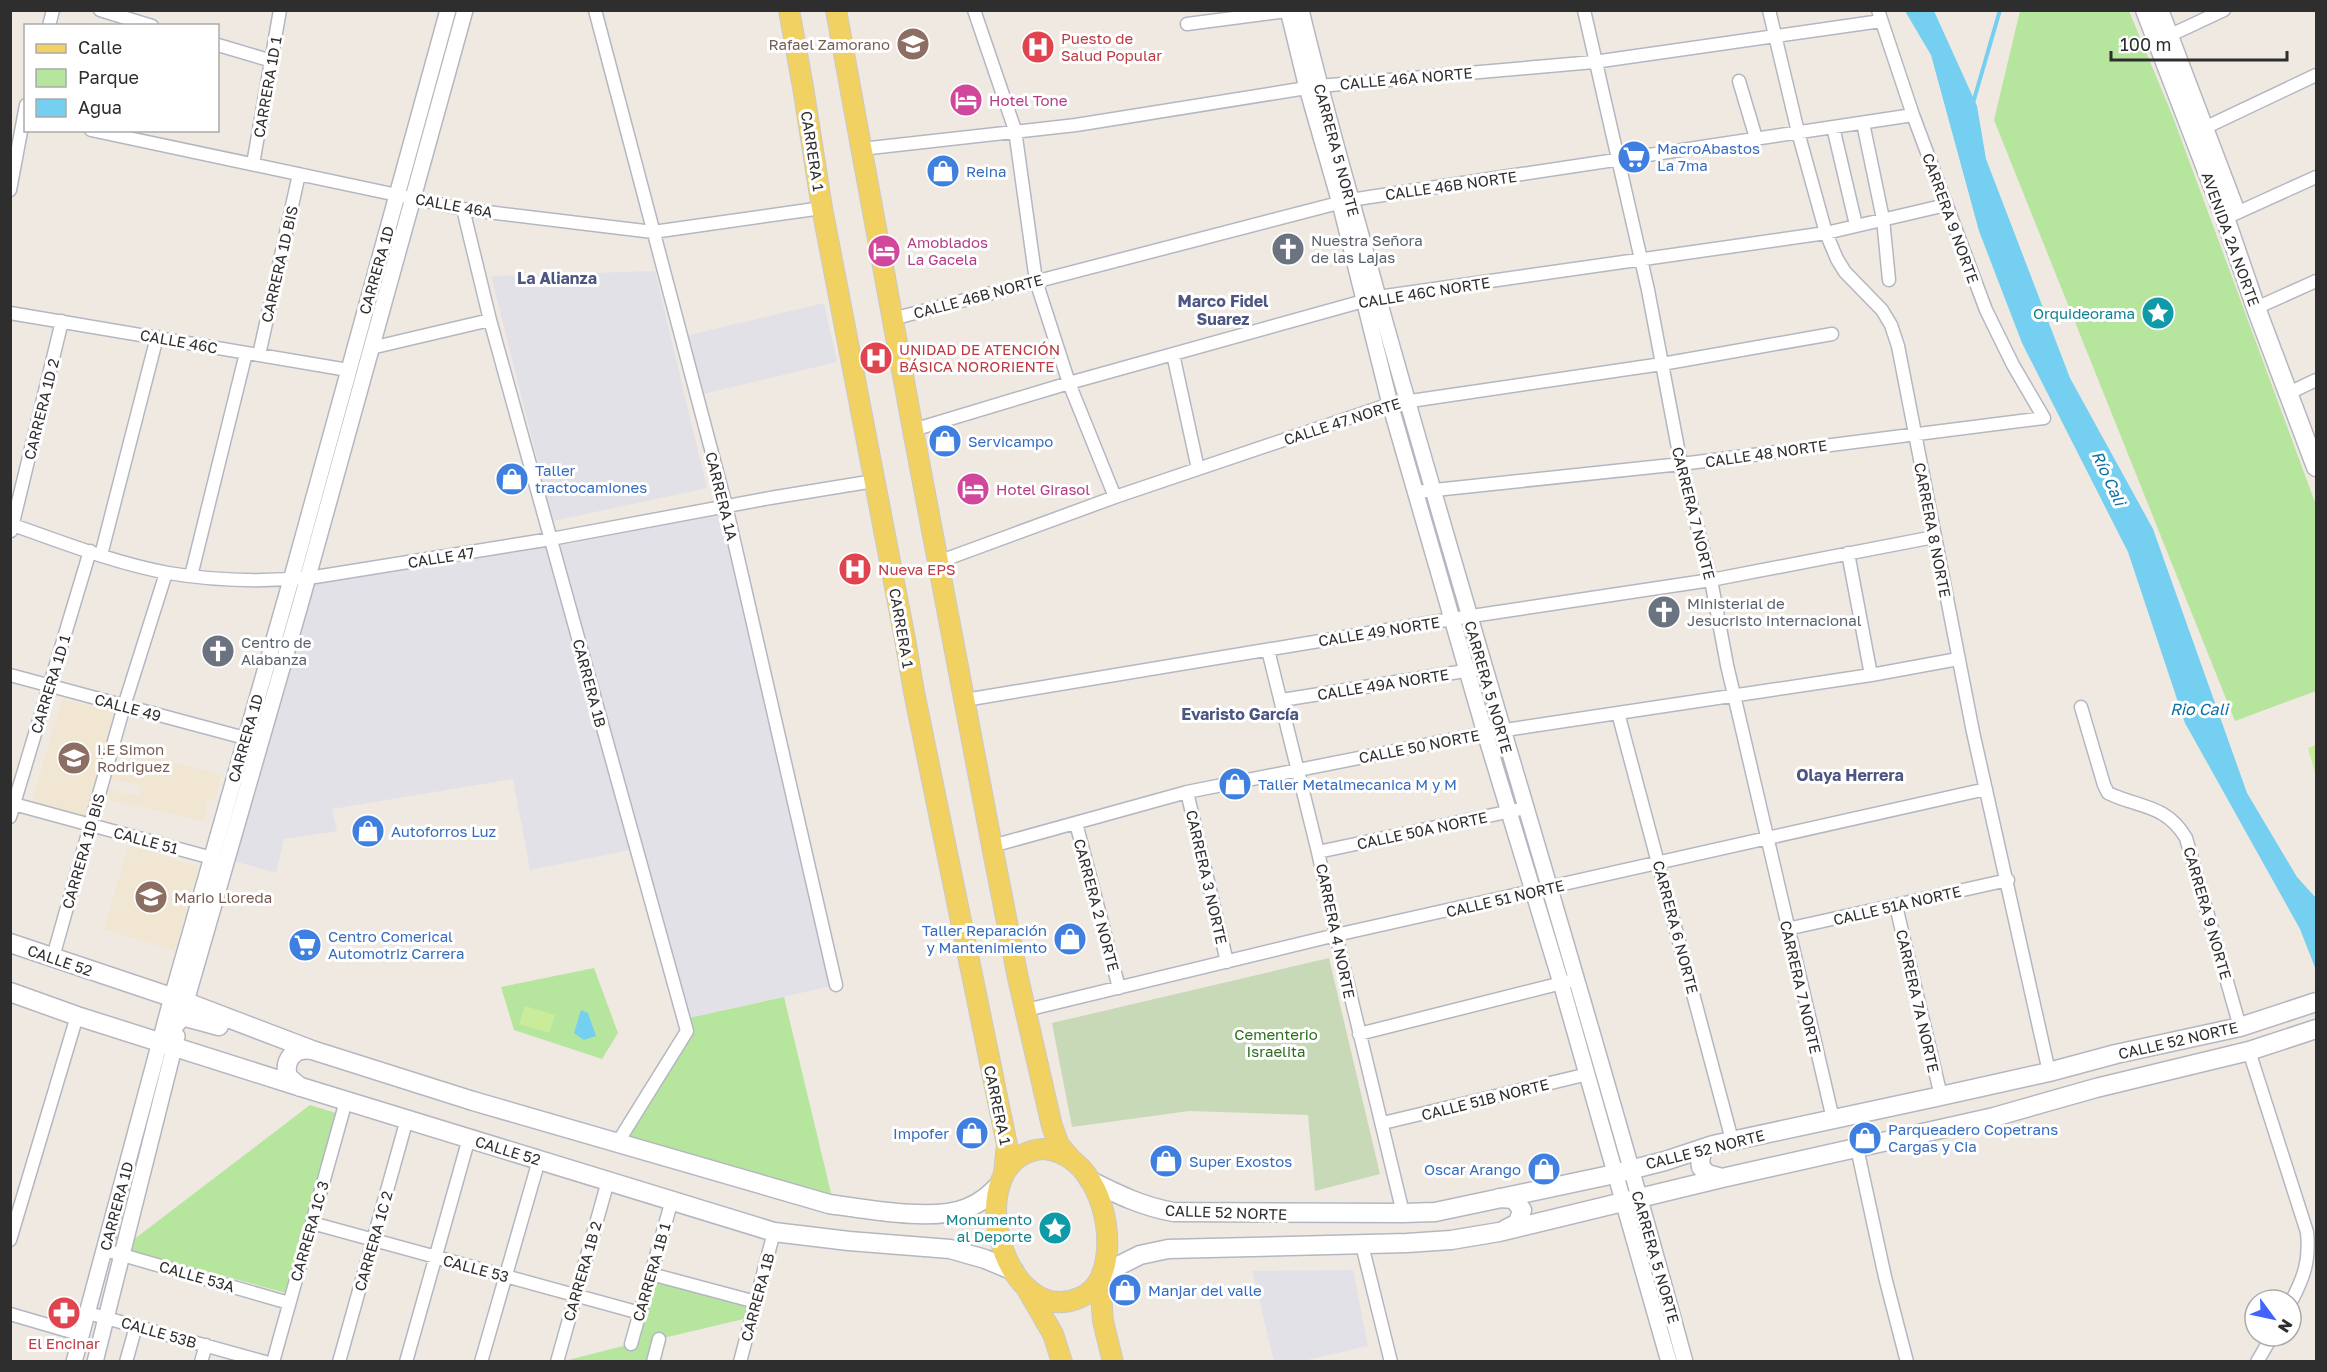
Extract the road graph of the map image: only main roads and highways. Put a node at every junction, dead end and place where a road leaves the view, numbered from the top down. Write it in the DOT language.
graph roads {
  1 [pos="789,10"];
  2 [pos="837,10"];
  3 [pos="2145,10"];
  4 [pos="2159,10"];
  5 [pos="2162,39"];
  6 [pos="2294,390"];
  7 [pos="2316,435"];
  8 [pos="2316,466"];
  9 [pos="10,943"];
  10 [pos="10,992"];
  11 [pos="180,1005"];
  12 [pos="2310,1005"];
  13 [pos="2315,1029"];
  14 [pos="167,1045"];
  15 [pos="312,1050"];
  16 [pos="2116,1054"];
  17 [pos="2119,1082"];
  18 [pos="301,1088"];
  19 [pos="1713,1145"];
  20 [pos="1071,1159"];
  21 [pos="1002,1178"];
  22 [pos="1722,1178"];
  23 [pos="1089,1180"];
  24 [pos="1627,1185"];
  25 [pos="1499,1198"];
  26 [pos="1499,1232"];
  27 [pos="1014,1271"];
  28 [pos="1101,1277"];
  29 [pos="1026,1287"];
  30 [pos="1062,1362"];
  31 [pos="1113,1362"];
  1 -- 21 [label="main road, CARRERA 1"];
  2 -- 20 [label="main road"];
  3 -- 5 [label="main road, AVENIDA 2A NORTE"];
  4 -- 5 [label="main road, AVENIDA 2A NORTE"];
  5 -- 6 [label="main road, AVENIDA 2A NORTE"];
  6 -- 7 [label="main road, AVENIDA 2A NORTE"];
  6 -- 8 [label="main road, AVENIDA 2A NORTE"];
  9 -- 11 [label="main road, CALLE 52"];
  10 -- 14 [label="main road, CALLE 52"];
  11 -- 14 [label="main road"];
  11 -- 15 [label="main road, CALLE 52"];
  12 -- 16 [label="main road, CALLE 52 NORTE"];
  13 -- 17 [label="main road, CALLE 52 NORTE"];
  14 -- 18 [label="main road, CALLE 52"];
  15 -- 18 [label="main road"];
  15 -- 21 [label="main road, CALLE 52"];
  16 -- 17 [label="main road"];
  16 -- 19 [label="main road, CALLE 52 NORTE"];
  17 -- 22 [label="main road, CALLE 52 NORTE"];
  18 -- 27 [label="main road, CALLE 52"];
  19 -- 22 [label="main road"];
  19 -- 24 [label="main road, CALLE 52 NORTE"];
  20 -- 21 [label="main road"];
  20 -- 23 [label="main road"];
  21 -- 27 [label="main road"];
  22 -- 24 [label="main road, CALLE 52 NORTE"];
  23 -- 25 [label="main road, CALLE 52 NORTE"];
  23 -- 28 [label="main road"];
  24 -- 25 [label="main road, CALLE 52 NORTE"];
  24 -- 26 [label="main road, CALLE 52 NORTE"];
  25 -- 26 [label="main road"];
  26 -- 28 [label="main road, CALLE 52 NORTE"];
  27 -- 29 [label="main road"];
  28 -- 29 [label="main road"];
  28 -- 31 [label="main road"];
  29 -- 30 [label="main road"];
}
